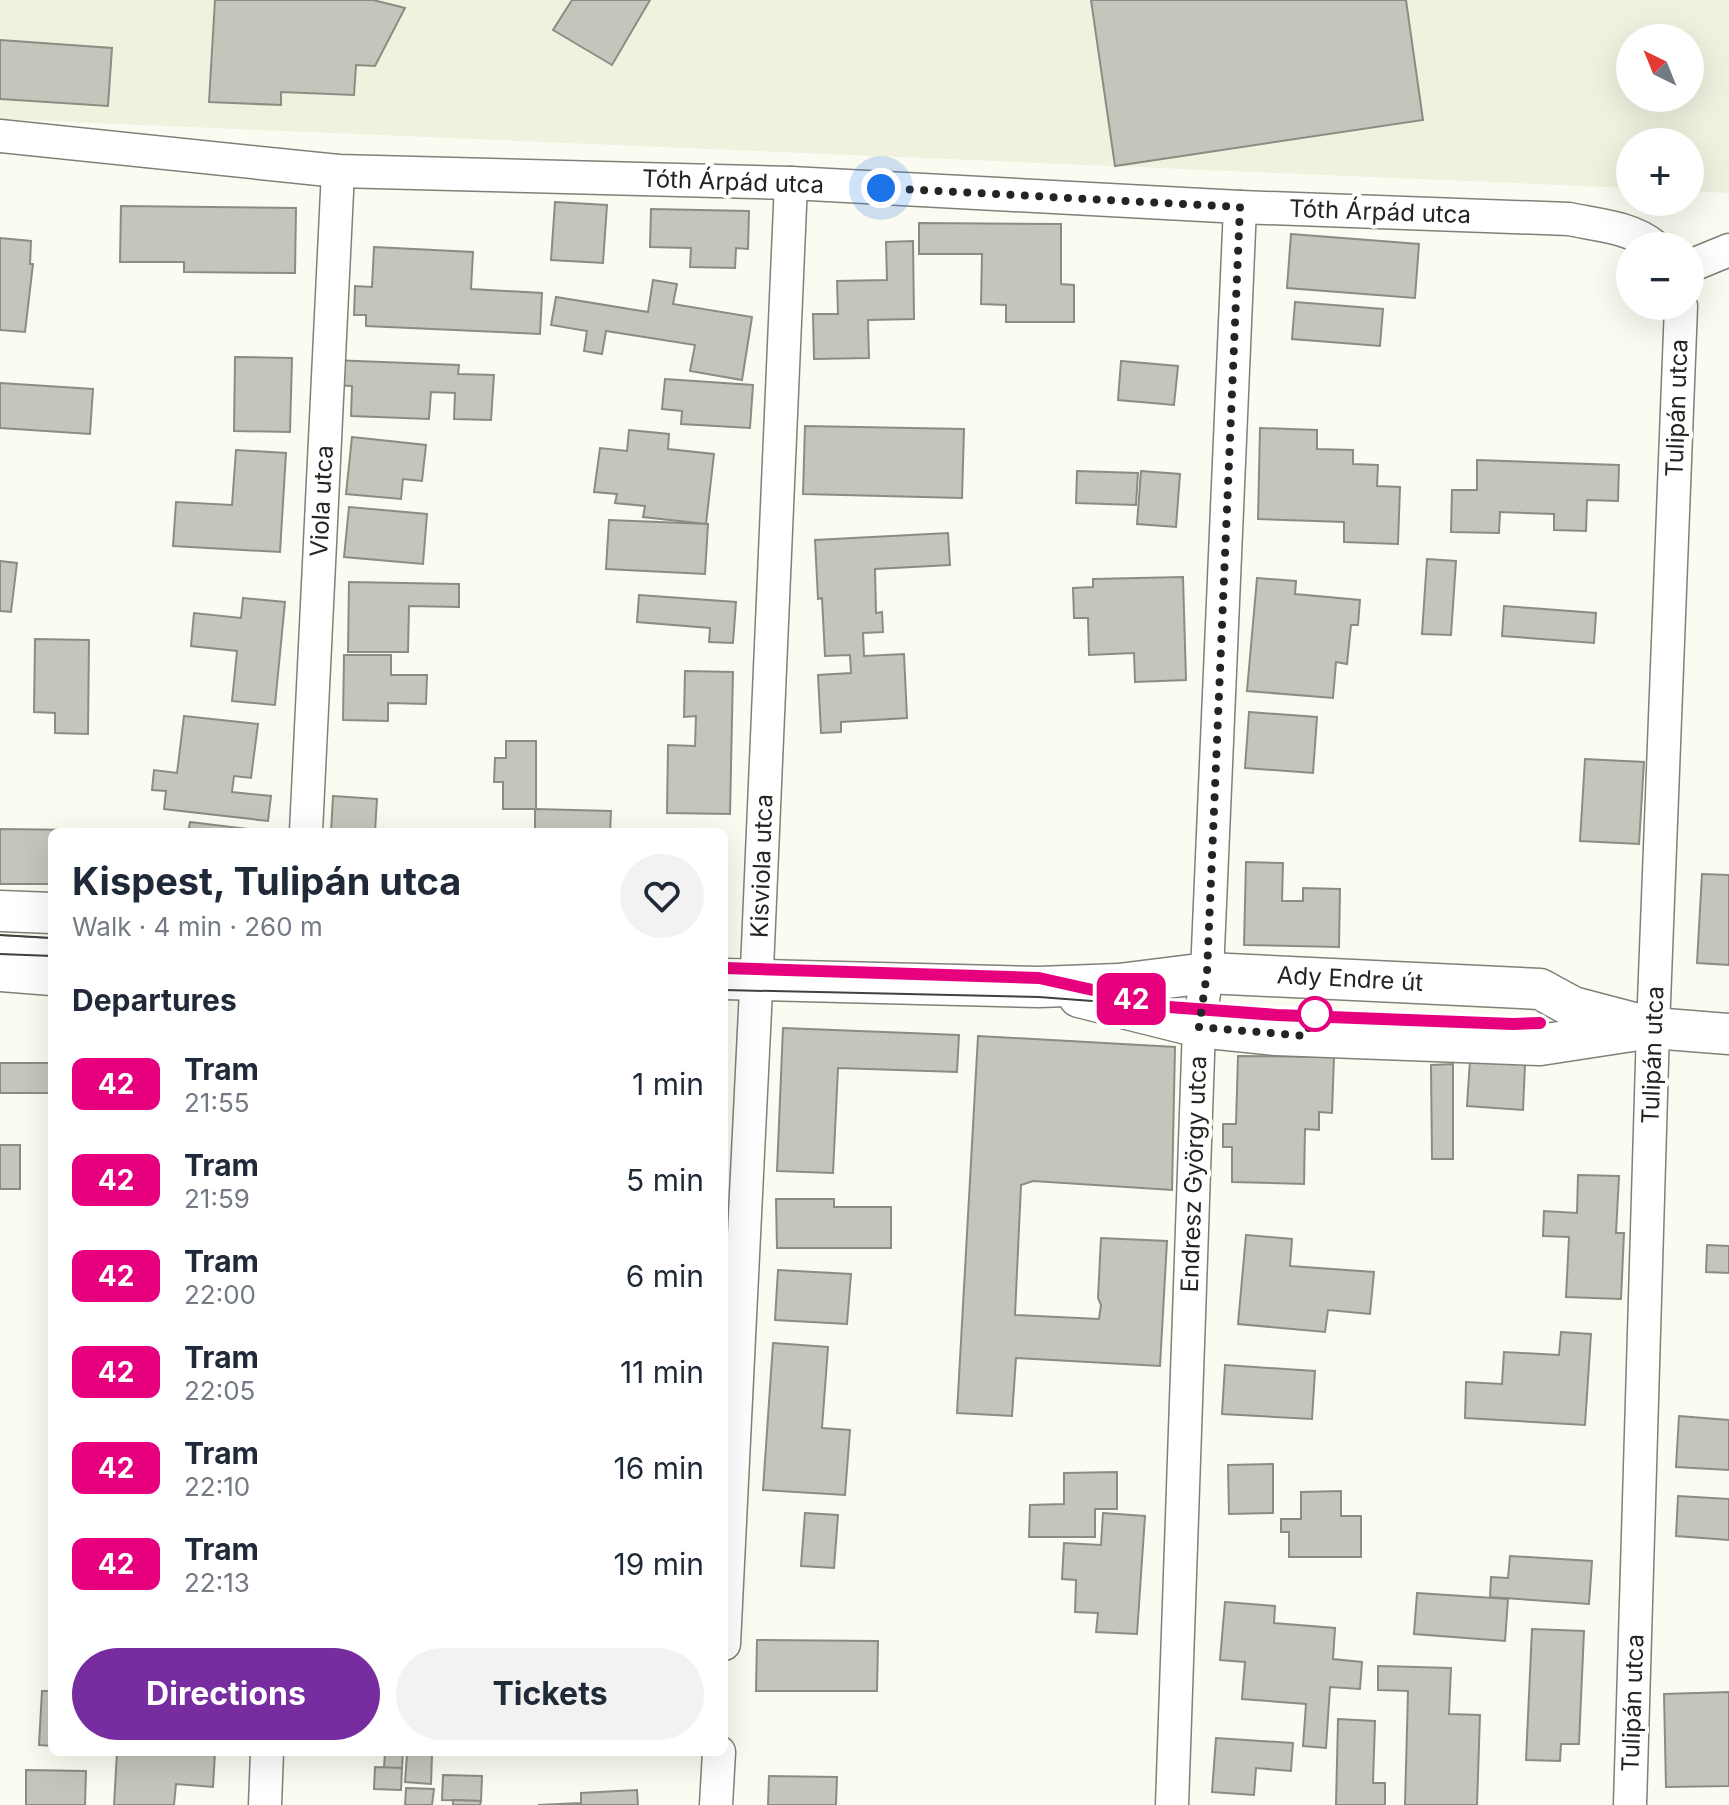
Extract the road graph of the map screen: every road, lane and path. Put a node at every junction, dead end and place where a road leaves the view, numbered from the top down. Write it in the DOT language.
graph roads {
  1 [pos="0,136"];
  2 [pos="338,171"];
  3 [pos="791,183"];
  4 [pos="1240,207"];
  5 [pos="1625,232"];
  6 [pos="1729,250"];
  7 [pos="1704,260"];
  8 [pos="1680,320"];
  9 [pos="306,828"];
  10 [pos="0,911"];
  11 [pos="48,913"];
  12 [pos="0,944"];
  13 [pos="48,947"];
  14 [pos="0,971"];
  15 [pos="1207,973"];
  16 [pos="48,975"];
  17 [pos="740,980"];
  18 [pos="1039,987"];
  19 [pos="1199,1027"];
  20 [pos="1653,1028"];
  21 [pos="1729,1034"];
  22 [pos="728,1478"];
  23 [pos="267,1756"];
  24 [pos="719,1756"];
  25 [pos="265,1805"];
  26 [pos="716,1805"];
  27 [pos="1172,1805"];
  28 [pos="1630,1805"];
  1 -- 2 [label="street, Tóth Árpád utca"];
  2 -- 3 [label="street, Tóth Árpád utca"];
  2 -- 9 [label="street, Viola utca"];
  3 -- 4 [label="street, Tóth Árpád utca"];
  3 -- 17 [label="street, Kisviola utca"];
  4 -- 5 [label="street, Tóth Árpád utca"];
  4 -- 15 [label="street, Endresz György utca"];
  6 -- 7 [label="street"];
  8 -- 20 [label="street, Tulipán utca"];
  10 -- 11 [label="street"];
  12 -- 13 [label="lane"];
  14 -- 16 [label="street"];
  15 -- 18 [label="street, Ady Endre út"];
  15 -- 19 [label="street, Endresz György utca"];
  15 -- 20 [label="street, Ady Endre út"];
  17 -- 18 [label="street, Ady Endre út"];
  17 -- 22 [label="street, Kisviola utca"];
  18 -- 19 [label="street, Ady Endre út"];
  19 -- 20 [label="street, Ady Endre út"];
  19 -- 27 [label="street, Endresz György utca"];
  20 -- 21 [label="street, Ady Endre út"];
  20 -- 28 [label="street, Tulipán utca"];
  23 -- 25 [label="street"];
  24 -- 26 [label="street"];
}
